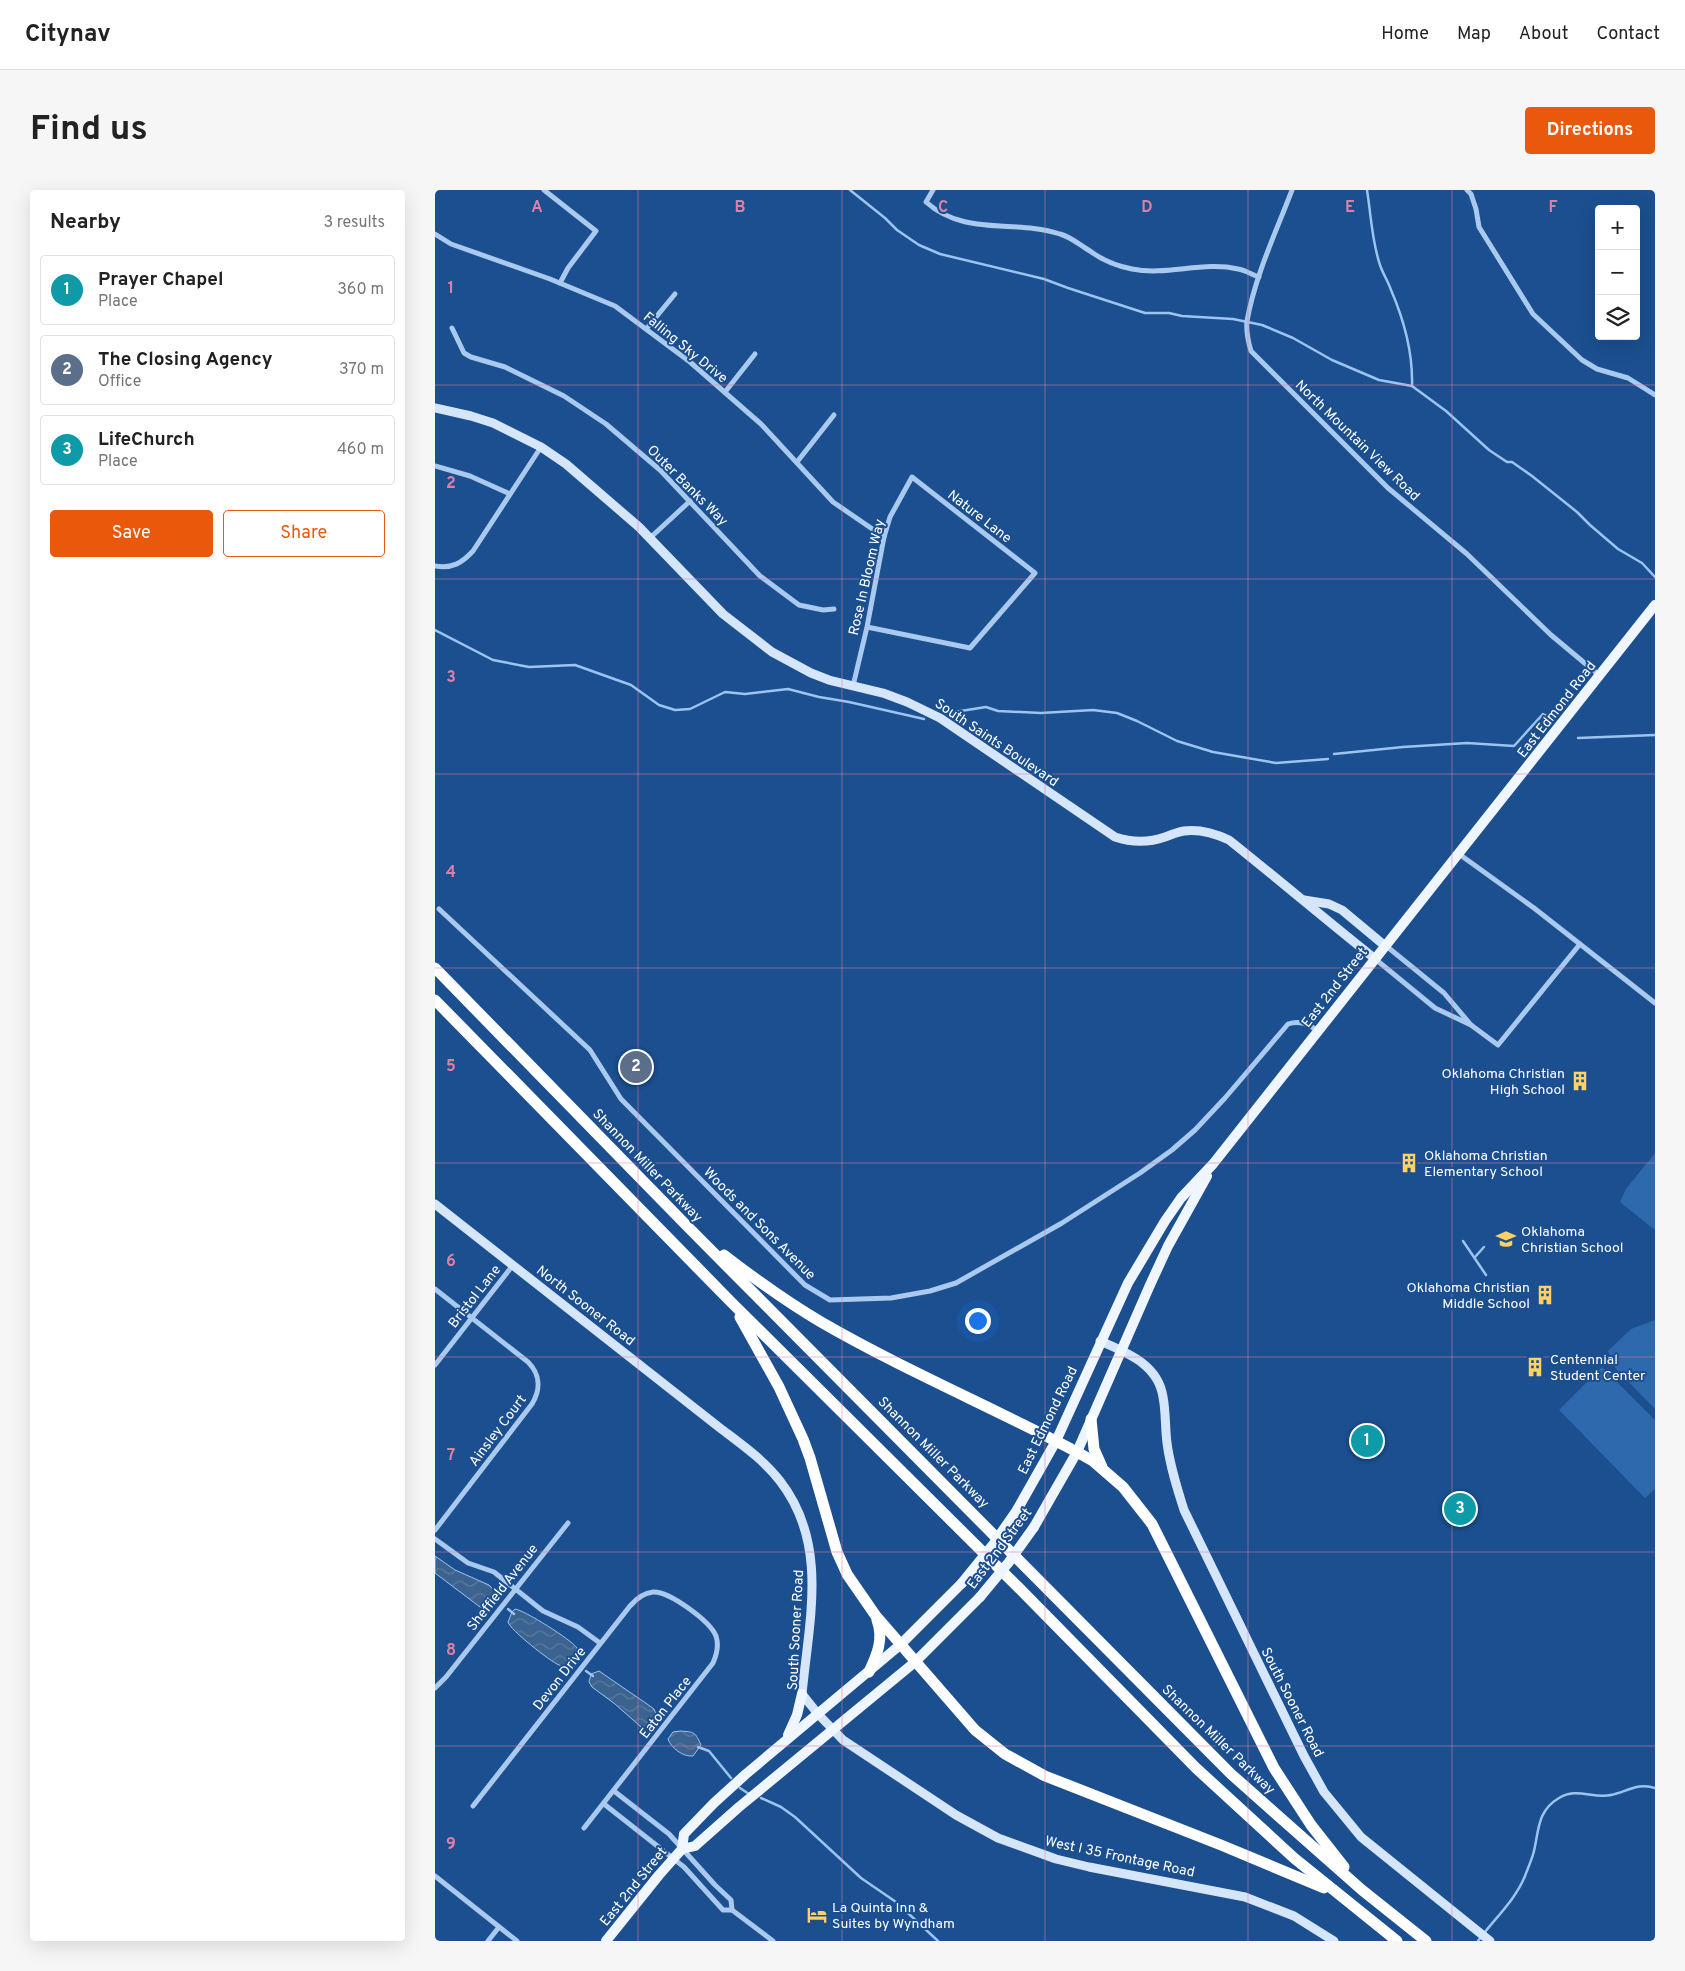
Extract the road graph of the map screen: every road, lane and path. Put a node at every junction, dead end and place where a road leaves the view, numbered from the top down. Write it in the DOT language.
graph roads {
  1 [pos="544,190"];
  2 [pos="933,190"];
  3 [pos="1292,190"];
  4 [pos="1467,190"];
  5 [pos="435,234"];
  6 [pos="1259,278"];
  7 [pos="560,283"];
  8 [pos="675,294"];
  9 [pos="451,328"];
  10 [pos="647,328"];
  11 [pos="755,354"];
  12 [pos="725,392"];
  13 [pos="1655,395"];
  14 [pos="435,408"];
  15 [pos="834,415"];
  16 [pos="541,447"];
  17 [pos="797,462"];
  18 [pos="435,466"];
  19 [pos="912,477"];
  20 [pos="510,494"];
  21 [pos="689,501"];
  22 [pos="884,537"];
  23 [pos="650,538"];
  24 [pos="435,566"];
  25 [pos="1655,605"];
  26 [pos="834,609"];
  27 [pos="867,628"];
  28 [pos="1599,676"];
  29 [pos="853,686"];
  30 [pos="1479,830"];
  31 [pos="1459,854"];
  32 [pos="1304,900"];
  33 [pos="439,909"];
  34 [pos="1580,944"];
  35 [pos="1385,945"];
  36 [pos="1374,958"];
  37 [pos="435,968"];
  38 [pos="435,1001"];
  39 [pos="1655,1003"];
  40 [pos="1471,1025"];
  41 [pos="1317,1030"];
  42 [pos="1213,1164"];
  43 [pos="435,1204"];
  44 [pos="689,1228"];
  45 [pos="513,1265"];
  46 [pos="435,1290"];
  47 [pos="732,1303"];
  48 [pos="471,1318"];
  49 [pos="1100,1341"];
  50 [pos="1121,1350"];
  51 [pos="435,1365"];
  52 [pos="1091,1419"];
  53 [pos="720,1428"];
  54 [pos="1056,1441"];
  55 [pos="1077,1452"];
  56 [pos="1104,1470"];
  57 [pos="1017,1510"];
  58 [pos="568,1523"];
  59 [pos="435,1530"];
  60 [pos="435,1539"];
  61 [pos="515,1589"];
  62 [pos="677,1601"];
  63 [pos="876,1616"];
  64 [pos="601,1643"];
  65 [pos="900,1645"];
  66 [pos="915,1662"];
  67 [pos="869,1672"];
  68 [pos="435,1688"];
  69 [pos="802,1694"];
  70 [pos="818,1714"];
  71 [pos="833,1730"];
  72 [pos="786,1740"];
  73 [pos="614,1791"];
  74 [pos="604,1804"];
  75 [pos="473,1806"];
  76 [pos="584,1828"];
  77 [pos="682,1849"];
  78 [pos="673,1859"];
  79 [pos="435,1876"];
  80 [pos="1361,1890"];
  81 [pos="1335,1892"];
  82 [pos="732,1910"];
  83 [pos="499,1927"];
  84 [pos="488,1941"];
  85 [pos="517,1941"];
  86 [pos="606,1941"];
  87 [pos="773,1941"];
  88 [pos="1334,1941"];
  89 [pos="1397,1941"];
  90 [pos="1426,1941"];
  91 [pos="1490,1941"];
  1 -- 7 [label="street"];
  2 -- 6 [label="street"];
  3 -- 6 [label="street, North Mountain View Road"];
  4 -- 13 [label="street"];
  5 -- 7 [label="street, Falling Sky Drive"];
  6 -- 28 [label="street, North Mountain View Road"];
  7 -- 10 [label="street, Falling Sky Drive"];
  8 -- 10 [label="street"];
  9 -- 21 [label="street, Outer Banks Way"];
  10 -- 12 [label="street, Falling Sky Drive"];
  11 -- 12 [label="street"];
  12 -- 17 [label="street, Falling Sky Drive"];
  14 -- 16 [label="street, South Saints Boulevard"];
  15 -- 17 [label="street"];
  16 -- 20 [label="street"];
  16 -- 23 [label="street, South Saints Boulevard"];
  17 -- 22 [label="street, Falling Sky Drive"];
  18 -- 20 [label="street"];
  19 -- 22 [label="street, Rose In Bloom Way"];
  19 -- 27 [label="street, Nature Lane"];
  20 -- 24 [label="street"];
  21 -- 23 [label="street"];
  21 -- 26 [label="street, Outer Banks Way"];
  22 -- 27 [label="street, Rose In Bloom Way"];
  23 -- 29 [label="street, South Saints Boulevard"];
  25 -- 28 [label="main road, East Edmond Road"];
  27 -- 29 [label="street, Rose In Bloom Way"];
  28 -- 30 [label="main road, East Edmond Road"];
  29 -- 32 [label="street, South Saints Boulevard"];
  30 -- 31 [label="main road, East 2nd Street"];
  31 -- 34 [label="street"];
  31 -- 35 [label="main road, East 2nd Street"];
  32 -- 35 [label="street, South Saints Boulevard"];
  32 -- 36 [label="street, South Saints Boulevard"];
  33 -- 41 [label="street, Woods and Sons Avenue"];
  34 -- 39 [label="street"];
  34 -- 40 [label="street, South Saints Boulevard"];
  35 -- 36 [label="main road, East 2nd Street"];
  35 -- 40 [label="street, South Saints Boulevard"];
  36 -- 40 [label="street, South Saints Boulevard"];
  36 -- 41 [label="main road, East 2nd Street"];
  37 -- 44 [label="highway, Shannon Miller Parkway"];
  38 -- 47 [label="highway"];
  41 -- 42 [label="main road, East 2nd Street"];
  42 -- 49 [label="main road, East 2nd Street"];
  42 -- 50 [label="main road, East 2nd Street"];
  43 -- 45 [label="street, North Sooner Road"];
  44 -- 54 [label="highway"];
  44 -- 80 [label="highway, Shannon Miller Parkway"];
  45 -- 48 [label="street, Bristol Lane"];
  45 -- 53 [label="street, North Sooner Road"];
  46 -- 48 [label="street, Ainsley Court"];
  47 -- 63 [label="highway"];
  47 -- 81 [label="highway"];
  48 -- 51 [label="street, Bristol Lane"];
  48 -- 59 [label="street, Ainsley Court"];
  49 -- 50 [label="street, South Sooner Road"];
  49 -- 54 [label="main road, East Edmond Road"];
  50 -- 52 [label="main road, East 2nd Street"];
  50 -- 91 [label="street, South Sooner Road"];
  52 -- 55 [label="main road, East 2nd Street"];
  52 -- 56 [label="highway"];
  53 -- 69 [label="street, South Sooner Road"];
  54 -- 55 [label="highway"];
  54 -- 57 [label="main road, East Edmond Road"];
  55 -- 56 [label="highway"];
  55 -- 66 [label="main road, East 2nd Street, bridge"];
  56 -- 80 [label="highway"];
  57 -- 65 [label="main road, East 2nd Street, bridge"];
  58 -- 61 [label="street, Sheffield Avenue"];
  60 -- 61 [label="street"];
  61 -- 64 [label="street"];
  61 -- 68 [label="street, Sheffield Avenue"];
  62 -- 64 [label="street, Devon Drive"];
  62 -- 73 [label="street, Eaton Place"];
  63 -- 65 [label="highway"];
  63 -- 67 [label="highway"];
  64 -- 75 [label="street, Devon Drive"];
  65 -- 66 [label="highway"];
  65 -- 67 [label="main road, East 2nd Street"];
  66 -- 71 [label="main road, East 2nd Street"];
  66 -- 81 [label="highway"];
  67 -- 70 [label="main road, East 2nd Street"];
  69 -- 70 [label="street, South Sooner Road"];
  69 -- 72 [label="main road"];
  70 -- 71 [label="street, South Sooner Road"];
  70 -- 72 [label="main road, East 2nd Street"];
  71 -- 77 [label="main road, East 2nd Street"];
  71 -- 88 [label="street, West I 35 Frontage Road"];
  72 -- 77 [label="main road, East 2nd Street"];
  73 -- 74 [label="street, Eaton Place"];
  73 -- 77 [label="street"];
  74 -- 76 [label="street, Eaton Place"];
  74 -- 78 [label="street"];
  77 -- 78 [label="main road, East 2nd Street"];
  77 -- 82 [label="street"];
  78 -- 82 [label="street"];
  78 -- 86 [label="main road, East 2nd Street"];
  79 -- 83 [label="street"];
  80 -- 90 [label="highway, Shannon Miller Parkway"];
  81 -- 89 [label="highway"];
  82 -- 87 [label="street"];
  83 -- 84 [label="street"];
  83 -- 85 [label="street"];
}
